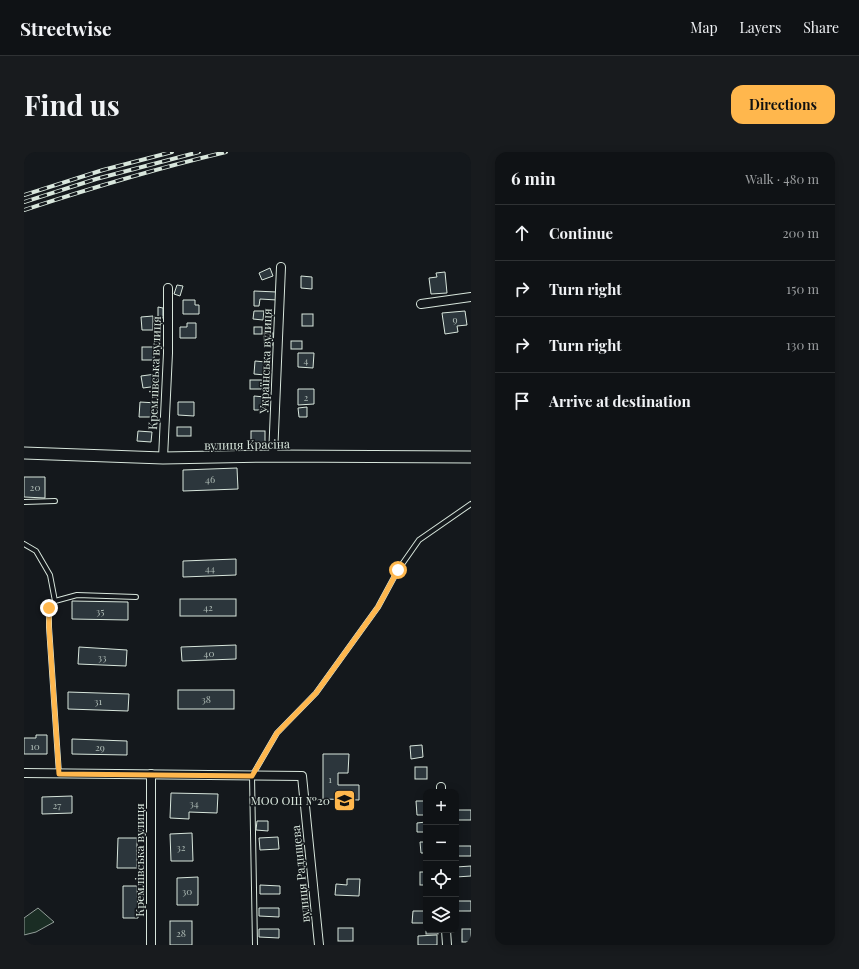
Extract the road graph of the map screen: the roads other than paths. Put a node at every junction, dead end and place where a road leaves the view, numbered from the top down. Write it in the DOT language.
graph roads {
  1 [pos="281,267"];
  2 [pos="168,288"];
  3 [pos="471,297"];
  4 [pos="421,304"];
  5 [pos="24,453"];
  6 [pos="273,456"];
  7 [pos="471,457"];
  8 [pos="163,458"];
  9 [pos="55,500"];
  10 [pos="24,502"];
  11 [pos="471,504"];
  12 [pos="24,544"];
  13 [pos="136,597"];
  14 [pos="54,601"];
  15 [pos="24,773"];
  16 [pos="59,774"];
  17 [pos="151,774"];
  18 [pos="252,776"];
  19 [pos="446,933"];
  20 [pos="151,945"];
  21 [pos="255,945"];
  22 [pos="319,945"];
  23 [pos="447,945"];
  1 -- 6 [label="street, Українська вулиця"];
  2 -- 8 [label="street, Кремлівська вулиця"];
  3 -- 4 [label="street"];
  5 -- 8 [label="street, вулиця Красіна"];
  6 -- 7 [label="street, вулиця Красіна"];
  6 -- 8 [label="street, вулиця Красіна"];
  9 -- 10 [label="lane"];
  11 -- 18 [label="lane"];
  12 -- 14 [label="lane"];
  13 -- 14 [label="lane"];
  14 -- 16 [label="lane"];
  15 -- 16 [label="street"];
  16 -- 17 [label="street"];
  17 -- 18 [label="street"];
  17 -- 20 [label="street, Кремлівська вулиця"];
  18 -- 21 [label="lane"];
  18 -- 22 [label="street, вулиця Радищева"];
  19 -- 23 [label="street"];
}
